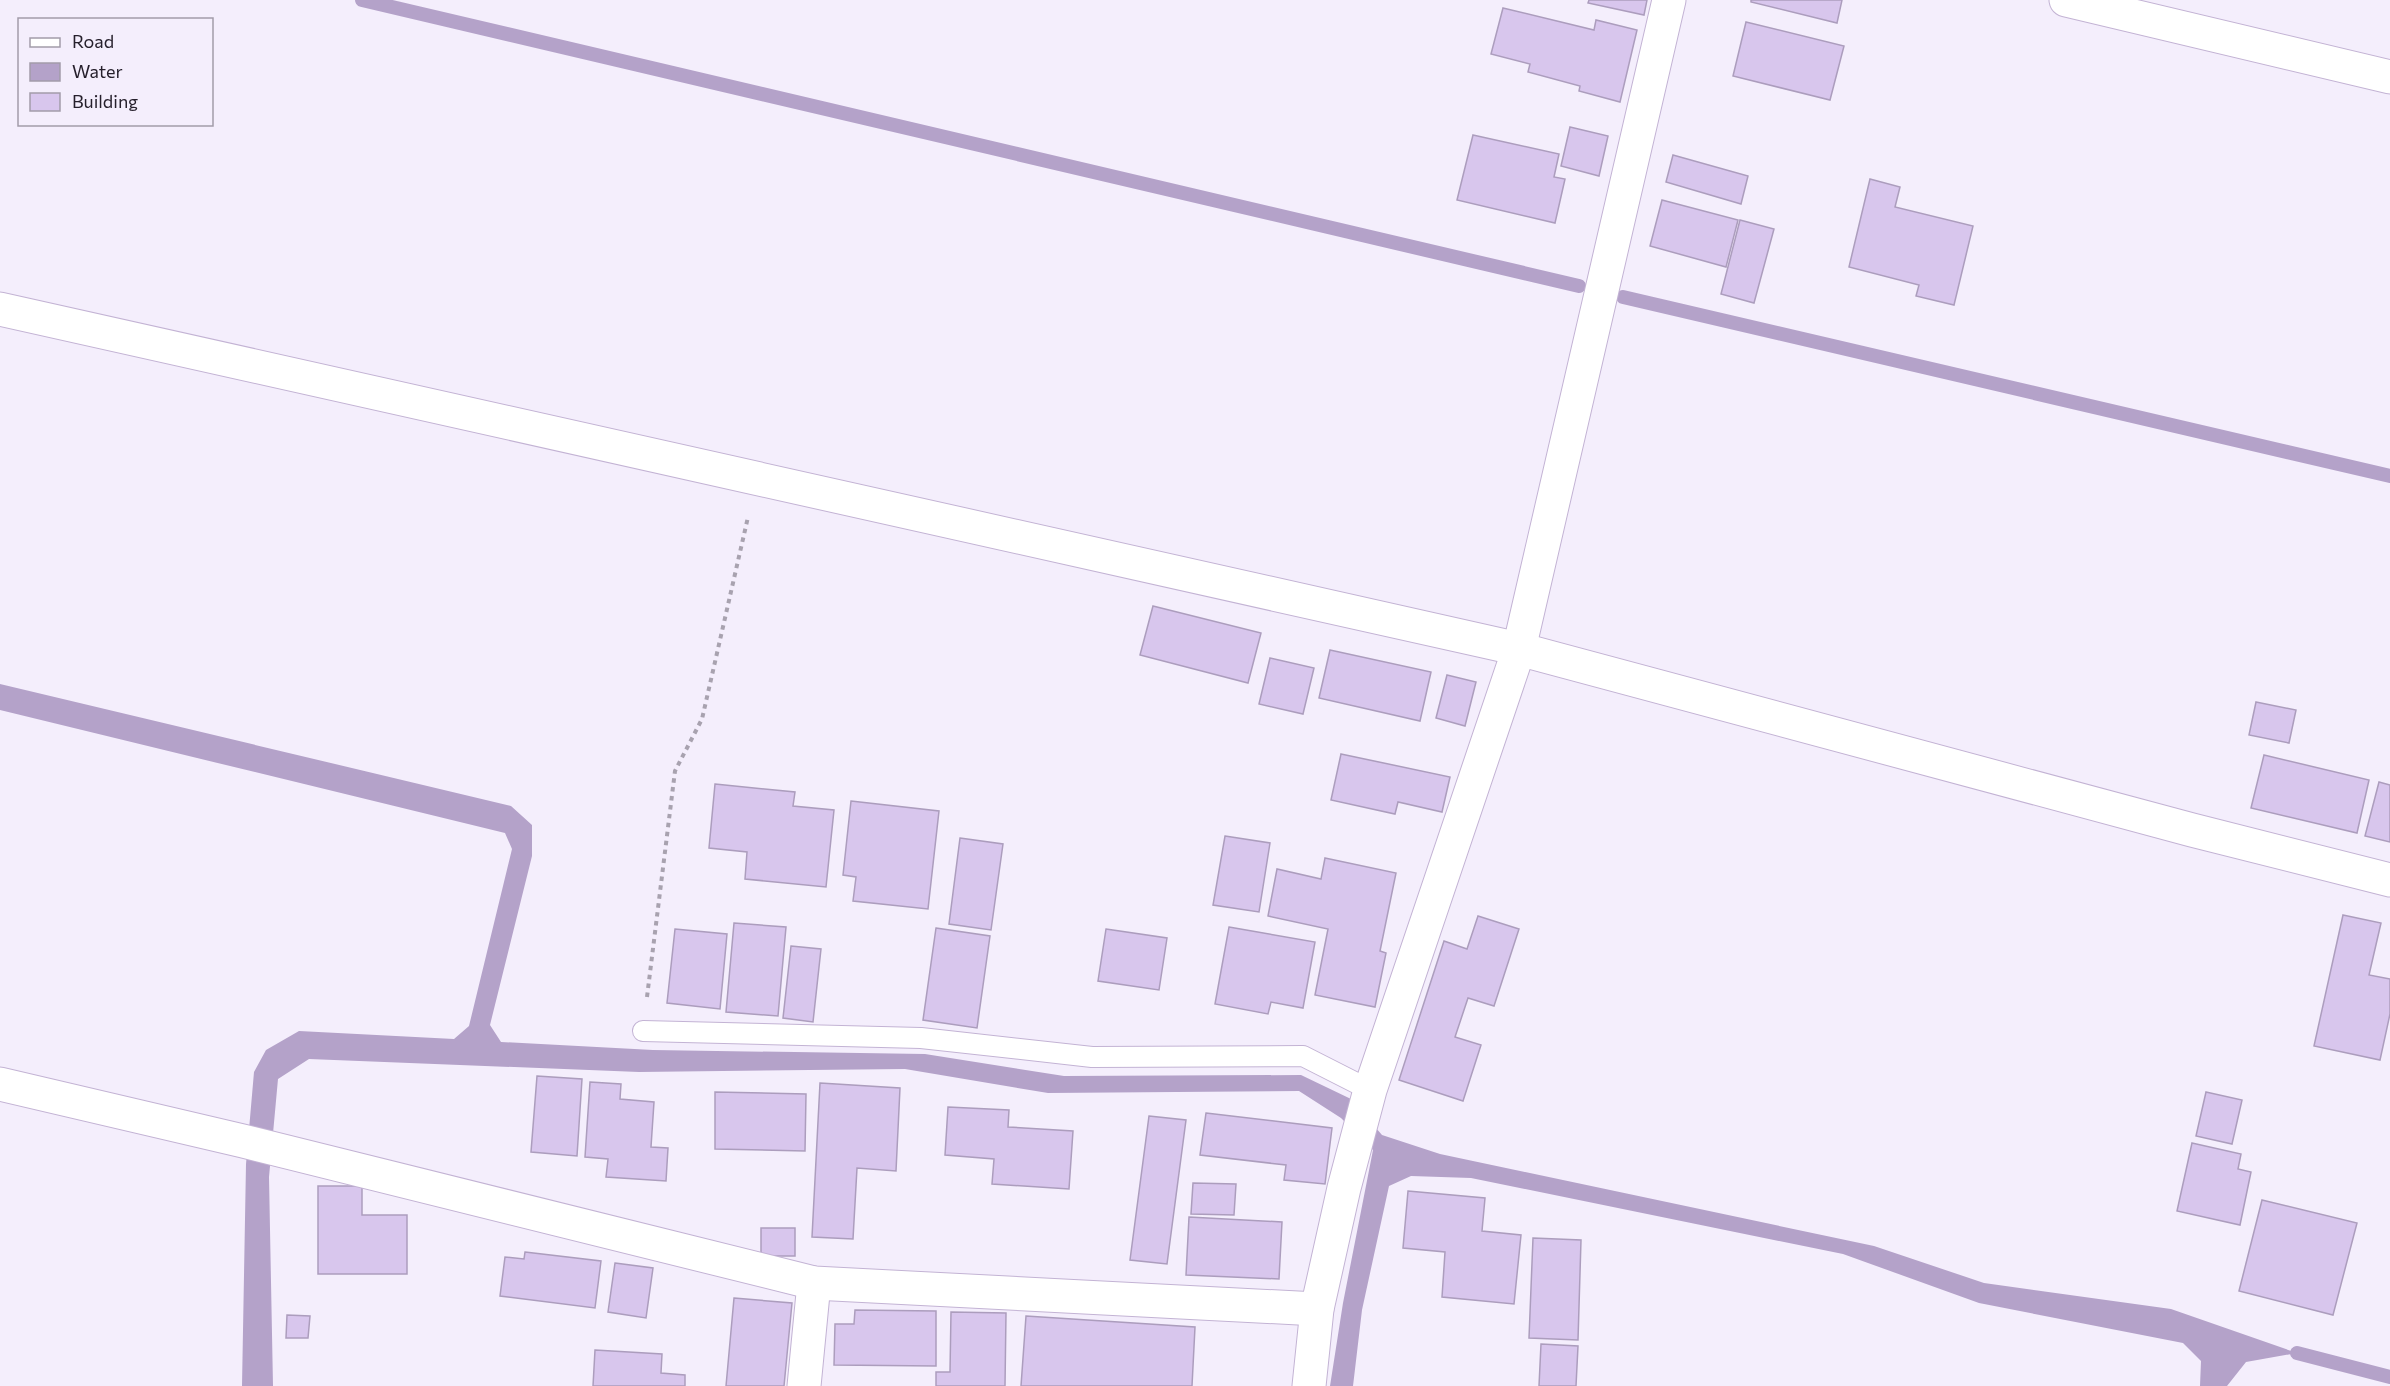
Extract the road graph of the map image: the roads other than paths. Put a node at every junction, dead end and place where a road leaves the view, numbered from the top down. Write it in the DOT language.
graph roads {
  1 [pos="1669,0"];
  2 [pos="2066,0"];
  3 [pos="2390,77"];
  4 [pos="0,309"];
  5 [pos="1519,649"];
  6 [pos="2390,880"];
  7 [pos="643,1031"];
  8 [pos="0,1084"];
  9 [pos="1368,1098"];
  10 [pos="814,1283"];
  11 [pos="1317,1309"];
  12 [pos="804,1386"];
  13 [pos="1309,1386"];
  1 -- 5 [label="street"];
  2 -- 3 [label="street"];
  4 -- 5 [label="street"];
  5 -- 6 [label="street"];
  5 -- 9 [label="street"];
  7 -- 9 [label="lane"];
  8 -- 10 [label="street"];
  9 -- 11 [label="street"];
  10 -- 11 [label="street"];
  10 -- 12 [label="street"];
  11 -- 13 [label="street"];
}
